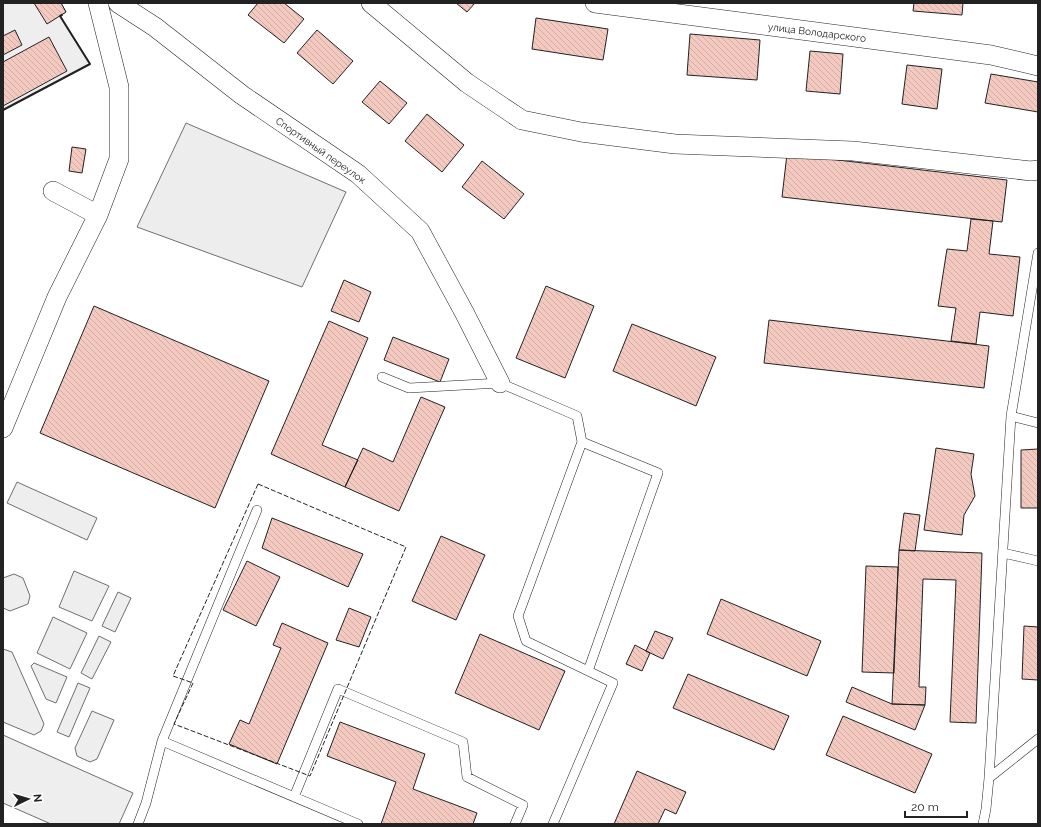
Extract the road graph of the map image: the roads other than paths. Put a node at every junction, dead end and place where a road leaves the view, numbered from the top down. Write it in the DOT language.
graph roads {
  1 [pos="98,3"];
  2 [pos="118,3"];
  3 [pos="372,3"];
  4 [pos="596,3"];
  5 [pos="1038,66"];
  6 [pos="1038,170"];
  7 [pos="53,191"];
  8 [pos="98,215"];
  9 [pos="1038,253"];
  10 [pos="382,378"];
  11 [pos="500,382"];
  12 [pos="1011,416"];
  13 [pos="1038,423"];
  14 [pos="3,428"];
  15 [pos="582,442"];
  16 [pos="257,510"];
  17 [pos="1003,553"];
  18 [pos="1038,561"];
  19 [pos="588,671"];
  20 [pos="1038,739"];
  21 [pos="162,741"];
  22 [pos="990,778"];
  23 [pos="294,797"];
  24 [pos="138,824"];
  25 [pos="358,824"];
  26 [pos="515,824"];
  27 [pos="553,824"];
  28 [pos="983,824"];
  1 -- 8 [label="street"];
  2 -- 11 [label="street, Спортивный переулок"];
  3 -- 6 [label="street"];
  4 -- 5 [label="street, улица Володарского"];
  7 -- 8 [label="street"];
  8 -- 14 [label="street"];
  9 -- 12 [label="lane"];
  10 -- 11 [label="lane"];
  11 -- 15 [label="lane"];
  12 -- 13 [label="lane"];
  12 -- 17 [label="lane"];
  15 -- 19 [label="lane"];
  15 -- 19 [label="lane"];
  16 -- 21 [label="lane"];
  17 -- 18 [label="lane"];
  17 -- 22 [label="lane"];
  19 -- 27 [label="lane"];
  20 -- 22 [label="lane"];
  21 -- 23 [label="lane"];
  21 -- 24 [label="lane"];
  22 -- 28 [label="lane"];
  23 -- 25 [label="lane"];
  23 -- 26 [label="lane"];
}
